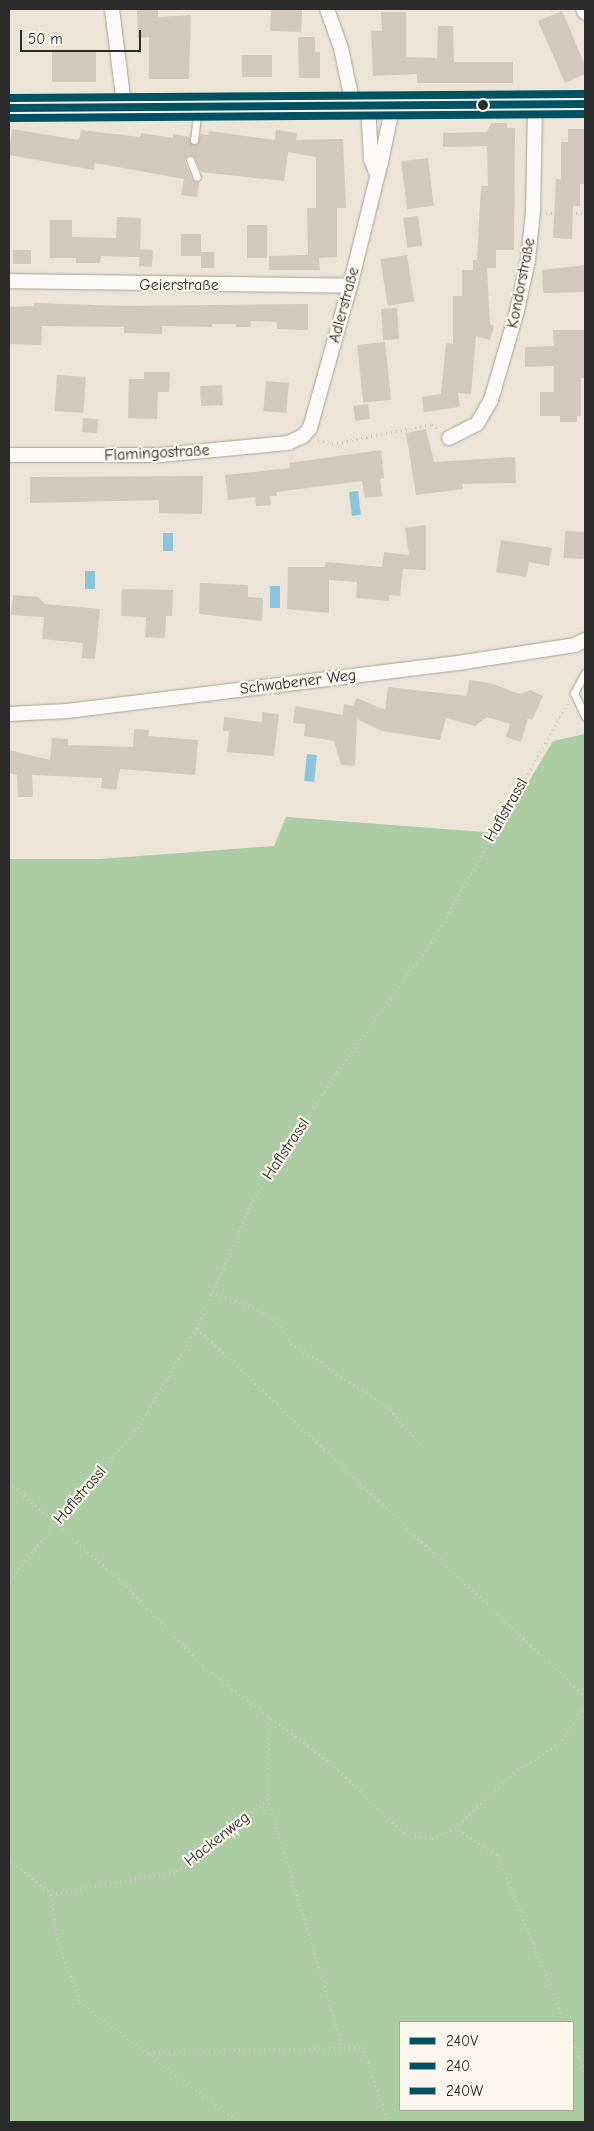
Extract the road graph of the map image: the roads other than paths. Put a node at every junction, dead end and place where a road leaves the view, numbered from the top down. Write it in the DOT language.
graph roads {
  1 [pos="112,9"];
  2 [pos="327,9"];
  3 [pos="583,9"];
  4 [pos="585,14"];
  5 [pos="585,104"];
  6 [pos="353,105"];
  7 [pos="368,105"];
  8 [pos="390,105"];
  9 [pos="535,105"];
  10 [pos="124,106"];
  11 [pos="198,106"];
  12 [pos="9,108"];
  13 [pos="194,140"];
  14 [pos="190,160"];
  15 [pos="376,172"];
  16 [pos="197,177"];
  17 [pos="9,281"];
  18 [pos="350,286"];
  19 [pos="303,436"];
  20 [pos="449,438"];
  21 [pos="9,455"];
  22 [pos="585,640"];
  23 [pos="585,674"];
  24 [pos="9,714"];
  25 [pos="585,717"];
  1 -- 10 [label="street"];
  2 -- 6 [label="street"];
  3 -- 4 [label="street"];
  5 -- 9 [label="street"];
  6 -- 7 [label="street"];
  6 -- 11 [label="street"];
  7 -- 8 [label="street"];
  7 -- 15 [label="street, Adlerstraße"];
  8 -- 9 [label="street"];
  8 -- 15 [label="street, Adlerstraße"];
  9 -- 20 [label="street, Kondorstraße"];
  10 -- 11 [label="street"];
  10 -- 12 [label="street"];
  11 -- 13 [label="lane"];
  14 -- 16 [label="lane"];
  15 -- 18 [label="street, Adlerstraße"];
  17 -- 18 [label="street, Geierstraße"];
  18 -- 19 [label="street, Adlerstraße"];
  19 -- 21 [label="street, Flamingostraße"];
  22 -- 24 [label="street, Schwabener Weg"];
  23 -- 25 [label="lane"];
}
